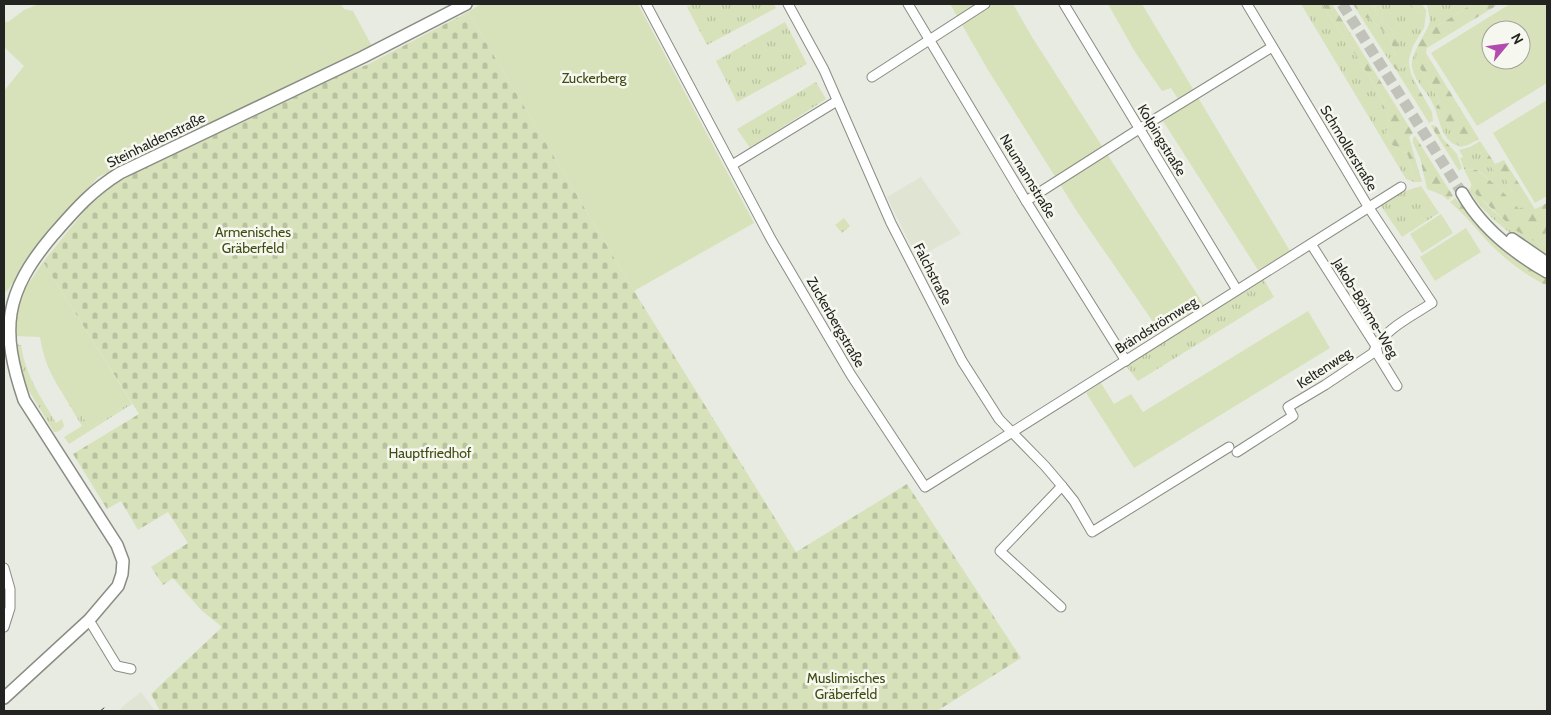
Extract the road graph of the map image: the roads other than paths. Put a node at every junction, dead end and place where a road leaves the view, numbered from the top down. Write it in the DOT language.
graph roads {
  1 [pos="466,4"];
  2 [pos="646,4"];
  3 [pos="788,4"];
  4 [pos="908,4"];
  5 [pos="985,4"];
  6 [pos="1064,4"];
  7 [pos="1248,4"];
  8 [pos="930,40"];
  9 [pos="1272,47"];
  10 [pos="872,77"];
  11 [pos="837,101"];
  12 [pos="1139,129"];
  13 [pos="732,166"];
  14 [pos="1401,187"];
  15 [pos="1026,201"];
  16 [pos="1369,208"];
  17 [pos="1311,244"];
  18 [pos="1547,263"];
  19 [pos="1547,272"];
  20 [pos="1237,290"];
  21 [pos="1432,303"];
  22 [pos="1376,346"];
  23 [pos="1126,361"];
  24 [pos="1397,386"];
  25 [pos="1012,432"];
  26 [pos="1062,486"];
  27 [pos="925,487"];
  28 [pos="1092,532"];
  29 [pos="4,568"];
  30 [pos="1060,606"];
  31 [pos="89,620"];
  32 [pos="4,627"];
  33 [pos="131,669"];
  34 [pos="5,695"];
  1 -- 31 [label="street, Steinhaldenstraße"];
  2 -- 13 [label="street, Zuckerbergstraße"];
  3 -- 11 [label="street, Falchstraße"];
  4 -- 8 [label="street, Naumannstraße"];
  5 -- 8 [label="street"];
  6 -- 12 [label="street, Kolpingstraße"];
  7 -- 9 [label="street, Schmollerstraße"];
  8 -- 10 [label="street"];
  8 -- 15 [label="street, Naumannstraße"];
  9 -- 12 [label="street"];
  9 -- 16 [label="street, Schmollerstraße"];
  11 -- 13 [label="street"];
  11 -- 25 [label="street, Falchstraße"];
  12 -- 15 [label="street"];
  12 -- 20 [label="street, Kolpingstraße"];
  13 -- 27 [label="street, Zuckerbergstraße"];
  14 -- 16 [label="street, Brändströmweg"];
  15 -- 23 [label="street, Naumannstraße"];
  16 -- 17 [label="street, Brändströmweg"];
  16 -- 21 [label="street, Schmollerstraße"];
  17 -- 20 [label="street, Brändströmweg"];
  17 -- 22 [label="street, Jakob-Böhme-Weg"];
  18 -- 19 [label="street"];
  20 -- 23 [label="street, Brändströmweg"];
  21 -- 22 [label="street, Keltenweg"];
  22 -- 24 [label="street, Jakob-Böhme-Weg"];
  22 -- 28 [label="street, Keltenweg"];
  23 -- 25 [label="street, Brändströmweg"];
  25 -- 26 [label="street, Falchstraße"];
  25 -- 27 [label="street, Brändströmweg"];
  26 -- 28 [label="street, Falchstraße"];
  26 -- 30 [label="street"];
  29 -- 32 [label="street"];
  31 -- 33 [label="street"];
  31 -- 34 [label="street, Steinhaldenstraße"];
}
